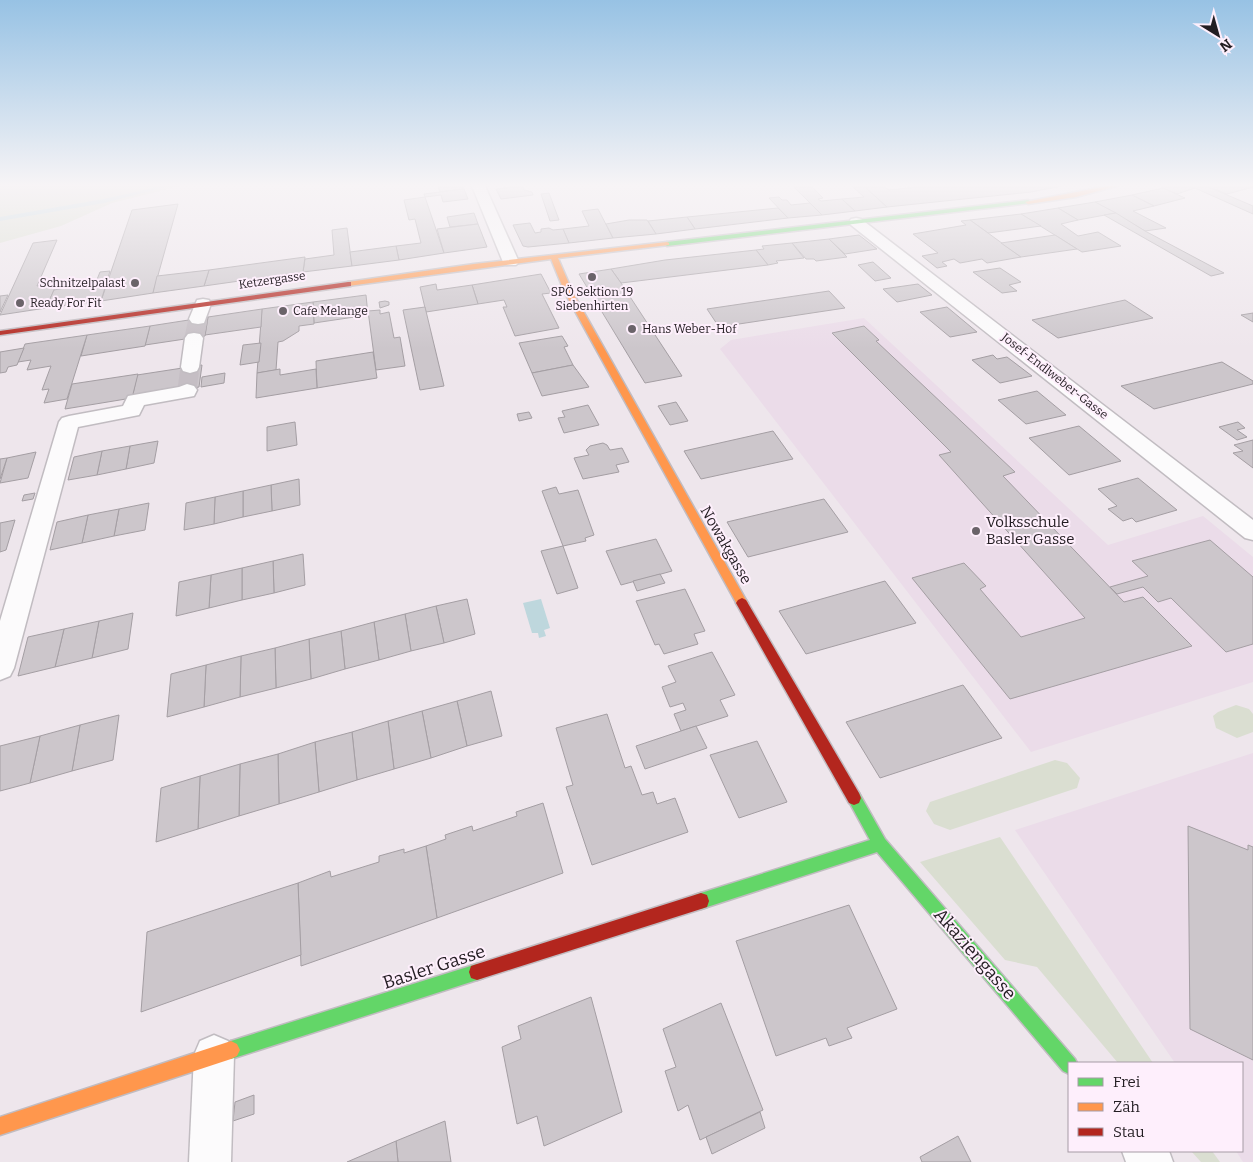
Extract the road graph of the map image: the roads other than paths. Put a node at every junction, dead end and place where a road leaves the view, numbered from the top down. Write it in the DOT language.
graph roads {
  1 [pos="502,240"];
  2 [pos="694,240"];
  3 [pos="879,240"];
  4 [pos="554,256"];
  5 [pos="511,262"];
  6 [pos="0,333"];
  7 [pos="194,338"];
  8 [pos="190,366"];
  9 [pos="187,390"];
  10 [pos="1253,532"];
  11 [pos="0,668"];
  12 [pos="880,844"];
  13 [pos="214,1055"];
  14 [pos="1068,1064"];
  15 [pos="0,1126"];
  16 [pos="1144,1152"];
  17 [pos="210,1162"];
  18 [pos="1152,1162"];
  1 -- 5 [label="street"];
  2 -- 4 [label="main road, Ketzergasse"];
  3 -- 10 [label="street, Josef-Endlweber-Gasse"];
  4 -- 5 [label="main road, Ketzergasse"];
  4 -- 12 [label="main road, Nowakgasse"];
  5 -- 6 [label="main road, Ketzergasse"];
  7 -- 8 [label="street"];
  9 -- 11 [label="street"];
  12 -- 13 [label="main road, Basler Gasse"];
  12 -- 14 [label="main road, Akaziengasse"];
  13 -- 15 [label="main road, Basler Gasse"];
  13 -- 17 [label="street"];
  16 -- 18 [label="street"];
}
